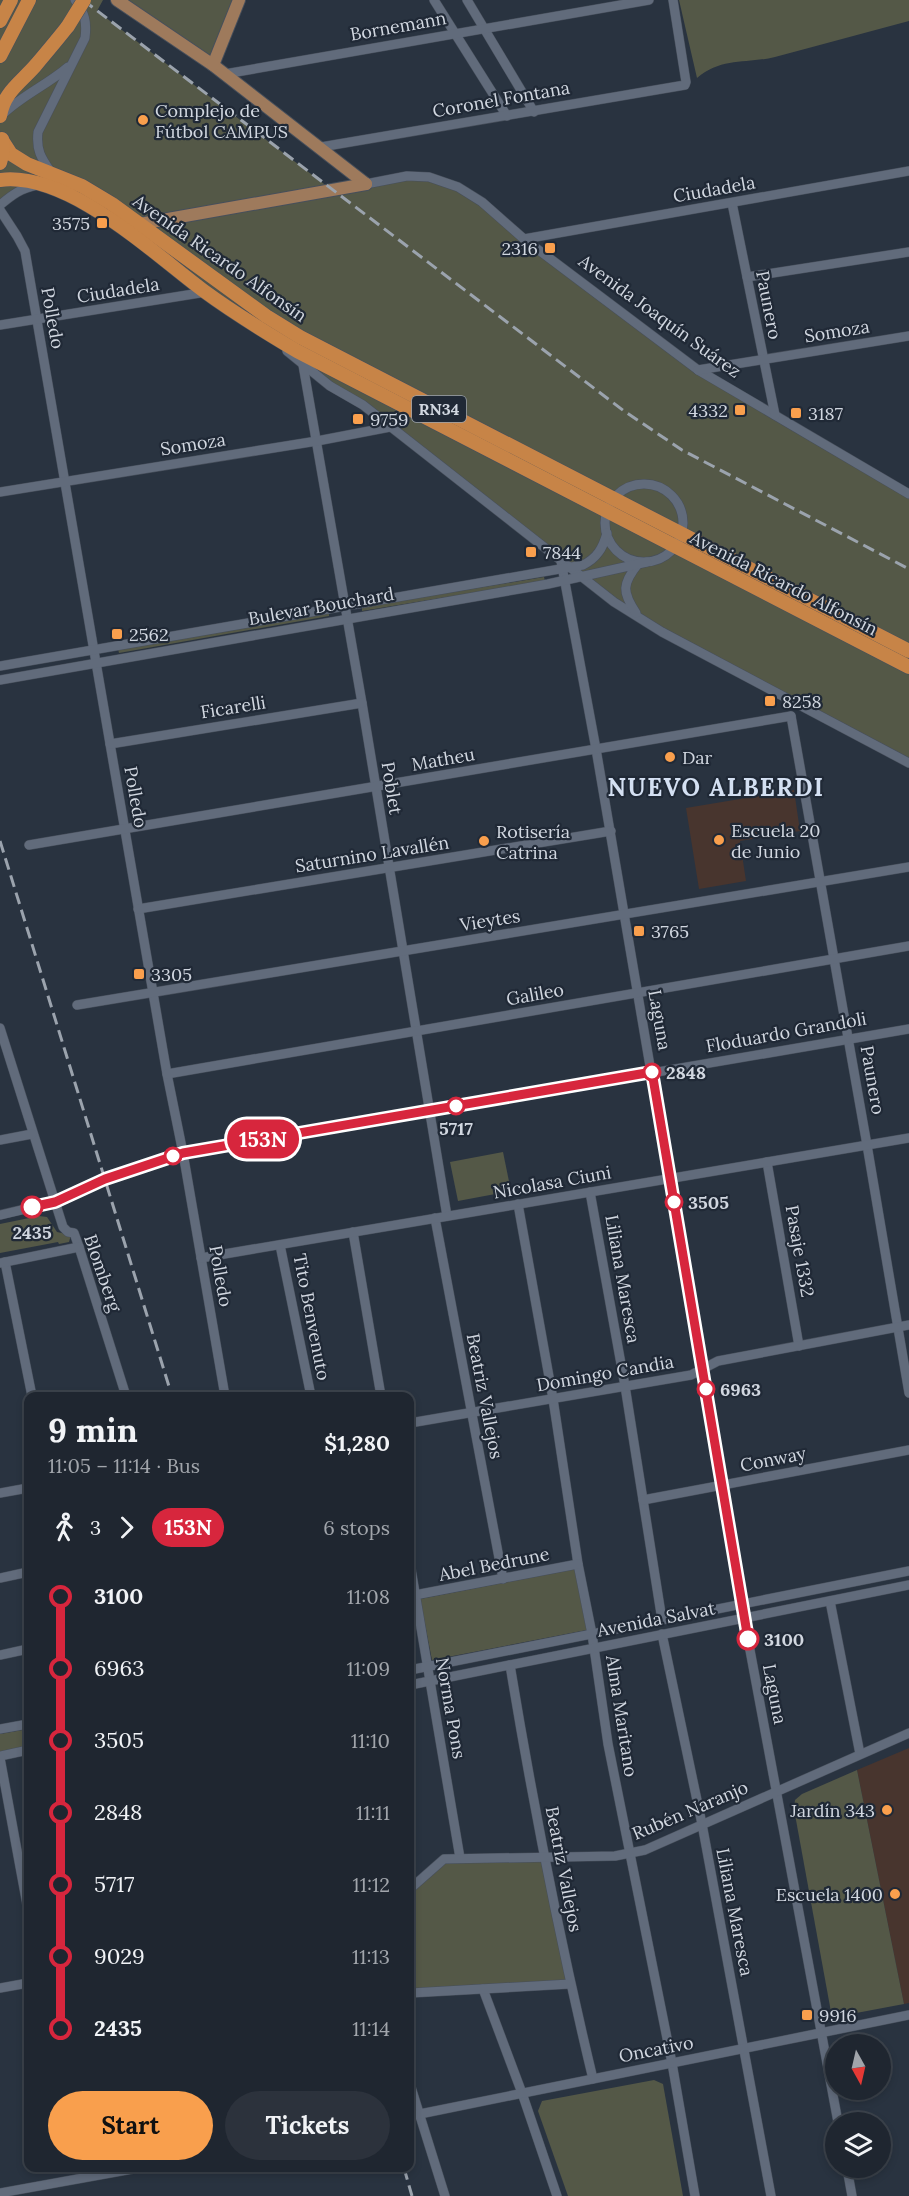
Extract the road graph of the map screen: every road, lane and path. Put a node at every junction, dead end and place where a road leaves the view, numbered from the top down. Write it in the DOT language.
graph roads {
  1 [pos="11,0"];
  2 [pos="29,0"];
  3 [pos="75,0"];
  4 [pos="84,0"];
  5 [pos="117,0"];
  6 [pos="239,0"];
  7 [pos="434,0"];
  8 [pos="467,0"];
  9 [pos="649,0"];
  10 [pos="673,0"];
  11 [pos="0,21"];
  12 [pos="484,28"];
  13 [pos="455,33"];
  14 [pos="0,56"];
  15 [pos="71,64"];
  16 [pos="213,65"];
  17 [pos="225,74"];
  18 [pos="534,112"];
  19 [pos="0,116"];
  20 [pos="507,116"];
  21 [pos="1,137"];
  22 [pos="321,147"];
  23 [pos="0,163"];
  24 [pos="909,171"];
  25 [pos="51,172"];
  26 [pos="0,180"];
  27 [pos="43,184"];
  28 [pos="366,184"];
  29 [pos="732,203"];
  30 [pos="0,205"];
  31 [pos="0,210"];
  32 [pos="140,224"];
  33 [pos="121,227"];
  34 [pos="524,239"];
  35 [pos="909,252"];
  36 [pos="747,277"];
  37 [pos="206,292"];
  38 [pos="36,320"];
  39 [pos="0,325"];
  40 [pos="269,335"];
  41 [pos="909,336"];
  42 [pos="763,359"];
  43 [pos="303,365"];
  44 [pos="698,370"];
  45 [pos="775,415"];
  46 [pos="390,427"];
  47 [pos="317,441"];
  48 [pos="64,482"];
  49 [pos="0,492"];
  50 [pos="909,494"];
  51 [pos="610,505"];
  52 [pos="682,533"];
  53 [pos="607,534"];
  54 [pos="675,547"];
  55 [pos="642,563"];
  56 [pos="564,566"];
  57 [pos="580,577"];
  58 [pos="564,580"];
  59 [pos="345,606"];
  60 [pos="347,618"];
  61 [pos="639,618"];
  62 [pos="94,650"];
  63 [pos="909,651"];
  64 [pos="96,663"];
  65 [pos="0,666"];
  66 [pos="909,667"];
  67 [pos="0,680"];
  68 [pos="362,703"];
  69 [pos="800,706"];
  70 [pos="791,716"];
  71 [pos="110,744"];
  72 [pos="596,749"];
  73 [pos="909,763"];
  74 [pos="375,788"];
  75 [pos="124,830"];
  76 [pos="611,831"];
  77 [pos="29,845"];
  78 [pos="909,867"];
  79 [pos="388,868"];
  80 [pos="820,882"];
  81 [pos="138,909"];
  82 [pos="625,914"];
  83 [pos="909,945"];
  84 [pos="402,951"];
  85 [pos="834,958"];
  86 [pos="153,992"];
  87 [pos="638,993"];
  88 [pos="77,1005"];
  89 [pos="0,1028"];
  90 [pos="909,1029"];
  91 [pos="416,1031"];
  92 [pos="849,1039"];
  93 [pos="652,1072"];
  94 [pos="167,1074"];
  95 [pos="429,1110"];
  96 [pos="32,1134"];
  97 [pos="909,1138"];
  98 [pos="0,1140"];
  99 [pos="867,1145"];
  100 [pos="183,1153"];
  101 [pos="767,1162"];
  102 [pos="670,1179"];
  103 [pos="590,1192"];
  104 [pos="55,1202"];
  105 [pos="518,1204"];
  106 [pos="0,1215"];
  107 [pos="447,1216"];
  108 [pos="435,1218"];
  109 [pos="353,1232"];
  110 [pos="280,1245"];
  111 [pos="79,1247"];
  112 [pos="201,1258"];
  113 [pos="2,1262"];
  114 [pos="909,1325"];
  115 [pos="898,1327"];
  116 [pos="799,1346"];
  117 [pos="702,1369"];
  118 [pos="625,1386"];
  119 [pos="31,1392"];
  120 [pos="125,1392"];
  121 [pos="224,1392"];
  122 [pos="310,1392"];
  123 [pos="380,1392"];
  124 [pos="909,1393"];
  125 [pos="553,1399"];
  126 [pos="471,1413"];
  127 [pos="414,1422"];
  128 [pos="909,1450"];
  129 [pos="722,1486"];
  130 [pos="24,1489"];
  131 [pos="0,1493"];
  132 [pos="643,1500"];
  133 [pos="578,1564"];
  134 [pos="909,1571"];
  135 [pos="24,1573"];
  136 [pos="0,1578"];
  137 [pos="503,1579"];
  138 [pos="909,1585"];
  139 [pos="414,1589"];
  140 [pos="415,1595"];
  141 [pos="830,1601"];
  142 [pos="742,1604"];
  143 [pos="744,1618"];
  144 [pos="662,1620"];
  145 [pos="592,1634"];
  146 [pos="662,1634"];
  147 [pos="594,1648"];
  148 [pos="24,1650"];
  149 [pos="0,1655"];
  150 [pos="510,1665"];
  151 [pos="428,1667"];
  152 [pos="414,1669"];
  153 [pos="430,1681"];
  154 [pos="414,1684"];
  155 [pos="24,1725"];
  156 [pos="0,1729"];
  157 [pos="909,1733"];
  158 [pos="24,1751"];
  159 [pos="860,1754"];
  160 [pos="0,1757"];
  161 [pos="777,1791"];
  162 [pos="702,1824"];
  163 [pos="630,1853"];
  164 [pos="460,1858"];
  165 [pos="544,1858"];
  166 [pos="414,1885"];
  167 [pos="24,1888"];
  168 [pos="24,1984"];
  169 [pos="570,1984"];
  170 [pos="0,1988"];
  171 [pos="483,1989"];
  172 [pos="414,1993"];
  173 [pos="909,2015"];
  174 [pos="822,2033"];
  175 [pos="745,2048"];
  176 [pos="672,2063"];
  177 [pos="593,2079"];
  178 [pos="522,2093"];
  179 [pos="836,2112"];
  180 [pos="414,2115"];
  181 [pos="78,2172"];
  182 [pos="114,2172"];
  183 [pos="79,2178"];
  184 [pos="849,2178"];
  185 [pos="0,2193"];
  186 [pos="445,2196"];
  187 [pos="557,2196"];
  188 [pos="695,2196"];
  189 [pos="771,2196"];
  190 [pos="852,2196"];
  1 -- 11 [label="highway"];
  2 -- 14 [label="highway"];
  3 -- 15 [label="street"];
  4 -- 19 [label="highway, bridge"];
  5 -- 16 [label="main road"];
  6 -- 16 [label="main road"];
  7 -- 13 [label="street"];
  8 -- 12 [label="street"];
  9 -- 12 [label="street, Bornemann"];
  10 -- 18 [label="street, Coronel Fontana"];
  12 -- 13 [label="street, Bornemann"];
  12 -- 18 [label="street"];
  13 -- 17 [label="street, Bornemann"];
  13 -- 20 [label="street"];
  15 -- 19 [label="street"];
  15 -- 25 [label="street"];
  16 -- 17 [label="main road"];
  17 -- 22 [label="main road"];
  18 -- 20 [label="street, Coronel Fontana"];
  20 -- 22 [label="street, Coronel Fontana"];
  21 -- 23 [label="highway"];
  21 -- 25 [label="highway, Avenida Ricardo Alfonsín / RN34"];
  22 -- 28 [label="main road"];
  24 -- 29 [label="street, Ciudadela"];
  25 -- 32 [label="highway, Avenida Ricardo Alfonsín / RN34"];
  26 -- 27 [label="highway, Avenida Ricardo Alfonsín / RN34"];
  27 -- 30 [label="street"];
  27 -- 33 [label="highway, Avenida Ricardo Alfonsín / RN34"];
  28 -- 32 [label="main road"];
  28 -- 34 [label="street, Avenida Joaquín Suárez"];
  29 -- 34 [label="street, Ciudadela"];
  29 -- 36 [label="street, Paunero"];
  31 -- 38 [label="street, Polledo"];
  32 -- 33 [label="main road"];
  32 -- 51 [label="highway, Avenida Ricardo Alfonsín / RN34"];
  33 -- 37 [label="highway, Avenida Ricardo Alfonsín / RN34"];
  34 -- 44 [label="street, Avenida Joaquín Suárez"];
  35 -- 36 [label="street"];
  36 -- 42 [label="street, Paunero"];
  37 -- 38 [label="street, Ciudadela"];
  37 -- 40 [label="highway, Avenida Ricardo Alfonsín / RN34"];
  38 -- 39 [label="street, Ciudadela"];
  38 -- 48 [label="street, Polledo"];
  40 -- 43 [label="street"];
  40 -- 51 [label="highway, Avenida Ricardo Alfonsín / RN34"];
  41 -- 42 [label="street, Somoza"];
  42 -- 44 [label="street, Somoza"];
  42 -- 45 [label="street, Paunero"];
  43 -- 46 [label="street"];
  43 -- 47 [label="street, Poblet"];
  44 -- 45 [label="street, Avenida Joaquín Suárez"];
  45 -- 50 [label="street, Avenida Joaquín Suárez"];
  46 -- 47 [label="street, Somoza"];
  46 -- 56 [label="street"];
  47 -- 48 [label="street, Somoza"];
  47 -- 59 [label="street, Poblet"];
  48 -- 49 [label="street, Somoza"];
  48 -- 62 [label="street, Polledo"];
  51 -- 52 [label="highway, Avenida Ricardo Alfonsín / RN34"];
  51 -- 52 [label="street, Avenida Ricardo Alfonsín"];
  51 -- 53 [label="street"];
  51 -- 54 [label="highway, Avenida Ricardo Alfonsín / RN34"];
  52 -- 54 [label="street, Avenida Ricardo Alfonsín"];
  52 -- 63 [label="highway, Avenida Ricardo Alfonsín / RN34"];
  53 -- 55 [label="street"];
  53 -- 56 [label="street, Bulevar Bouchard"];
  54 -- 55 [label="street, Avenida Ricardo Alfonsín"];
  54 -- 66 [label="highway, Avenida Ricardo Alfonsín / RN34"];
  55 -- 57 [label="street, Bulevar Bouchard"];
  55 -- 61 [label="street"];
  56 -- 57 [label="street"];
  56 -- 58 [label="street, Laguna"];
  56 -- 59 [label="street, Bulevar Bouchard"];
  57 -- 58 [label="street, Bulevar Bouchard"];
  57 -- 61 [label="street"];
  58 -- 60 [label="street, Bulevar Bouchard"];
  58 -- 72 [label="street, Laguna"];
  59 -- 60 [label="street, Poblet"];
  59 -- 62 [label="street, Bulevar Bouchard"];
  60 -- 64 [label="street, Bulevar Bouchard"];
  60 -- 68 [label="street, Poblet"];
  61 -- 69 [label="street"];
  62 -- 64 [label="street, Polledo"];
  62 -- 65 [label="street, Bulevar Bouchard"];
  64 -- 67 [label="street, Bulevar Bouchard"];
  64 -- 71 [label="street, Polledo"];
  68 -- 71 [label="street, Ficarelli"];
  68 -- 74 [label="street, Poblet"];
  69 -- 70 [label="street"];
  69 -- 73 [label="street"];
  70 -- 72 [label="street, Matheu"];
  70 -- 80 [label="street, Paunero"];
  71 -- 75 [label="street, Polledo"];
  72 -- 74 [label="street, Matheu"];
  72 -- 76 [label="street, Laguna"];
  74 -- 75 [label="street, Matheu"];
  74 -- 79 [label="street, Poblet"];
  75 -- 77 [label="street, Matheu"];
  75 -- 81 [label="street, Polledo"];
  76 -- 79 [label="street, Saturnino Lavallén"];
  76 -- 82 [label="street, Laguna"];
  78 -- 80 [label="street, Vieytes"];
  79 -- 81 [label="street, Saturnino Lavallén"];
  79 -- 84 [label="street, Poblet"];
  80 -- 82 [label="street, Vieytes"];
  80 -- 85 [label="street, Paunero"];
  81 -- 86 [label="street, Polledo"];
  82 -- 84 [label="street, Vieytes"];
  82 -- 87 [label="street, Laguna"];
  83 -- 85 [label="street, Galileo"];
  84 -- 86 [label="street, Vieytes"];
  84 -- 91 [label="street, Poblet"];
  85 -- 87 [label="street, Galileo"];
  85 -- 92 [label="street, Paunero"];
  86 -- 88 [label="street, Vieytes"];
  86 -- 94 [label="street, Polledo"];
  87 -- 91 [label="street, Galileo"];
  87 -- 93 [label="street, Laguna"];
  89 -- 96 [label="street, Blomberg"];
  90 -- 92 [label="street, Floduardo Grandoli"];
  91 -- 94 [label="street, Galileo"];
  91 -- 95 [label="street, Poblet"];
  92 -- 93 [label="street, Floduardo Grandoli"];
  92 -- 99 [label="street, Paunero"];
  93 -- 95 [label="street, Floduardo Grandoli"];
  93 -- 102 [label="street, Laguna"];
  94 -- 100 [label="street, Polledo"];
  95 -- 100 [label="street, Floduardo Grandoli"];
  95 -- 107 [label="street, Poblet"];
  96 -- 98 [label="street"];
  96 -- 104 [label="street, Blomberg"];
  97 -- 99 [label="street, Nicolasa Ciuni"];
  99 -- 101 [label="street, Nicolasa Ciuni"];
  99 -- 115 [label="street, Paunero"];
  100 -- 104 [label="street, Floduardo Grandoli"];
  100 -- 112 [label="street, Polledo"];
  101 -- 102 [label="street, Nicolasa Ciuni"];
  101 -- 116 [label="street, Pasaje 1332"];
  102 -- 103 [label="street, Nicolasa Ciuni"];
  102 -- 117 [label="street, Laguna"];
  103 -- 105 [label="street, Nicolasa Ciuni"];
  103 -- 118 [label="street, Liliana Maresca"];
  104 -- 106 [label="street, Floduardo Grandoli"];
  104 -- 111 [label="street, Blomberg"];
  105 -- 107 [label="street, Nicolasa Ciuni"];
  105 -- 125 [label="street, Alma Maritano"];
  107 -- 108 [label="street, Nicolasa Ciuni"];
  108 -- 109 [label="street, Nicolasa Ciuni"];
  108 -- 126 [label="street, Beatriz Vallejos"];
  109 -- 110 [label="street, Nicolasa Ciuni"];
  109 -- 123 [label="street"];
  110 -- 112 [label="street, Nicolasa Ciuni"];
  110 -- 122 [label="street, Tito Benvenuto"];
  111 -- 113 [label="street"];
  111 -- 120 [label="street, Blomberg"];
  112 -- 121 [label="street, Polledo"];
  113 -- 119 [label="street"];
  114 -- 115 [label="street, Domingo Candia"];
  115 -- 116 [label="street, Domingo Candia"];
  115 -- 124 [label="street, Paunero"];
  116 -- 117 [label="street, Domingo Candia"];
  117 -- 118 [label="street, Domingo Candia"];
  117 -- 129 [label="street, Laguna"];
  118 -- 125 [label="street, Domingo Candia"];
  118 -- 132 [label="street, Liliana Maresca"];
  125 -- 126 [label="street, Domingo Candia"];
  125 -- 133 [label="street, Alma Maritano"];
  126 -- 127 [label="street, Domingo Candia"];
  126 -- 137 [label="street, Beatriz Vallejos"];
  128 -- 129 [label="street, Conway"];
  129 -- 132 [label="street, Conway"];
  129 -- 142 [label="street, Laguna"];
  130 -- 131 [label="street"];
  132 -- 144 [label="street, Liliana Maresca"];
  133 -- 137 [label="street, Abel Bedrune"];
  133 -- 145 [label="street, Alma Maritano"];
  134 -- 142 [label="street, Avenida Salvat"];
  135 -- 136 [label="street"];
  137 -- 140 [label="street, Abel Bedrune"];
  138 -- 141 [label="street, Avenida Salvat"];
  139 -- 140 [label="street, Norma Pons"];
  140 -- 151 [label="street, Norma Pons"];
  141 -- 143 [label="street, Avenida Salvat"];
  141 -- 159 [label="street"];
  142 -- 143 [label="street, Laguna"];
  142 -- 144 [label="street, Avenida Salvat"];
  143 -- 146 [label="street, Avenida Salvat"];
  143 -- 161 [label="street, Laguna"];
  144 -- 145 [label="street, Avenida Salvat"];
  145 -- 147 [label="street, Alma Maritano"];
  145 -- 151 [label="street, Avenida Salvat"];
  146 -- 147 [label="street, Avenida Salvat"];
  146 -- 162 [label="street, Liliana Maresca"];
  147 -- 150 [label="street, Avenida Salvat"];
  147 -- 163 [label="street, Alma Maritano"];
  148 -- 149 [label="street"];
  150 -- 153 [label="street, Avenida Salvat"];
  150 -- 165 [label="street, Beatriz Vallejos"];
  151 -- 152 [label="street, Avenida Salvat"];
  151 -- 153 [label="street, Norma Pons"];
  153 -- 154 [label="street, Avenida Salvat"];
  153 -- 164 [label="street, Norma Pons"];
  155 -- 156 [label="street"];
  157 -- 159 [label="street, Rubén Naranjo"];
  158 -- 160 [label="street"];
  159 -- 161 [label="street, Rubén Naranjo"];
  160 -- 167 [label="street"];
  161 -- 162 [label="street, Rubén Naranjo"];
  161 -- 174 [label="street, Laguna"];
  162 -- 163 [label="street, Rubén Naranjo"];
  162 -- 175 [label="street, Liliana Maresca"];
  163 -- 165 [label="street, Rubén Naranjo"];
  163 -- 176 [label="street, Alma Maritano"];
  164 -- 165 [label="street, Rubén Naranjo"];
  164 -- 166 [label="street, Rubén Naranjo"];
  165 -- 169 [label="street, Beatriz Vallejos"];
  168 -- 170 [label="street"];
  169 -- 171 [label="street"];
  169 -- 177 [label="street, Beatriz Vallejos"];
  171 -- 172 [label="street"];
  171 -- 178 [label="street"];
  173 -- 174 [label="street, Oncativo"];
  174 -- 175 [label="street, Oncativo"];
  174 -- 179 [label="street, Laguna"];
  175 -- 176 [label="street, Oncativo"];
  175 -- 189 [label="street, Liliana Maresca"];
  176 -- 177 [label="street, Oncativo"];
  176 -- 188 [label="street, Alma Maritano"];
  177 -- 178 [label="street, Oncativo"];
  178 -- 180 [label="street, Oncativo"];
  178 -- 187 [label="street"];
  180 -- 186 [label="street"];
  181 -- 183 [label="street"];
  182 -- 183 [label="street"];
  183 -- 185 [label="street"];
  184 -- 190 [label="street"];
}
